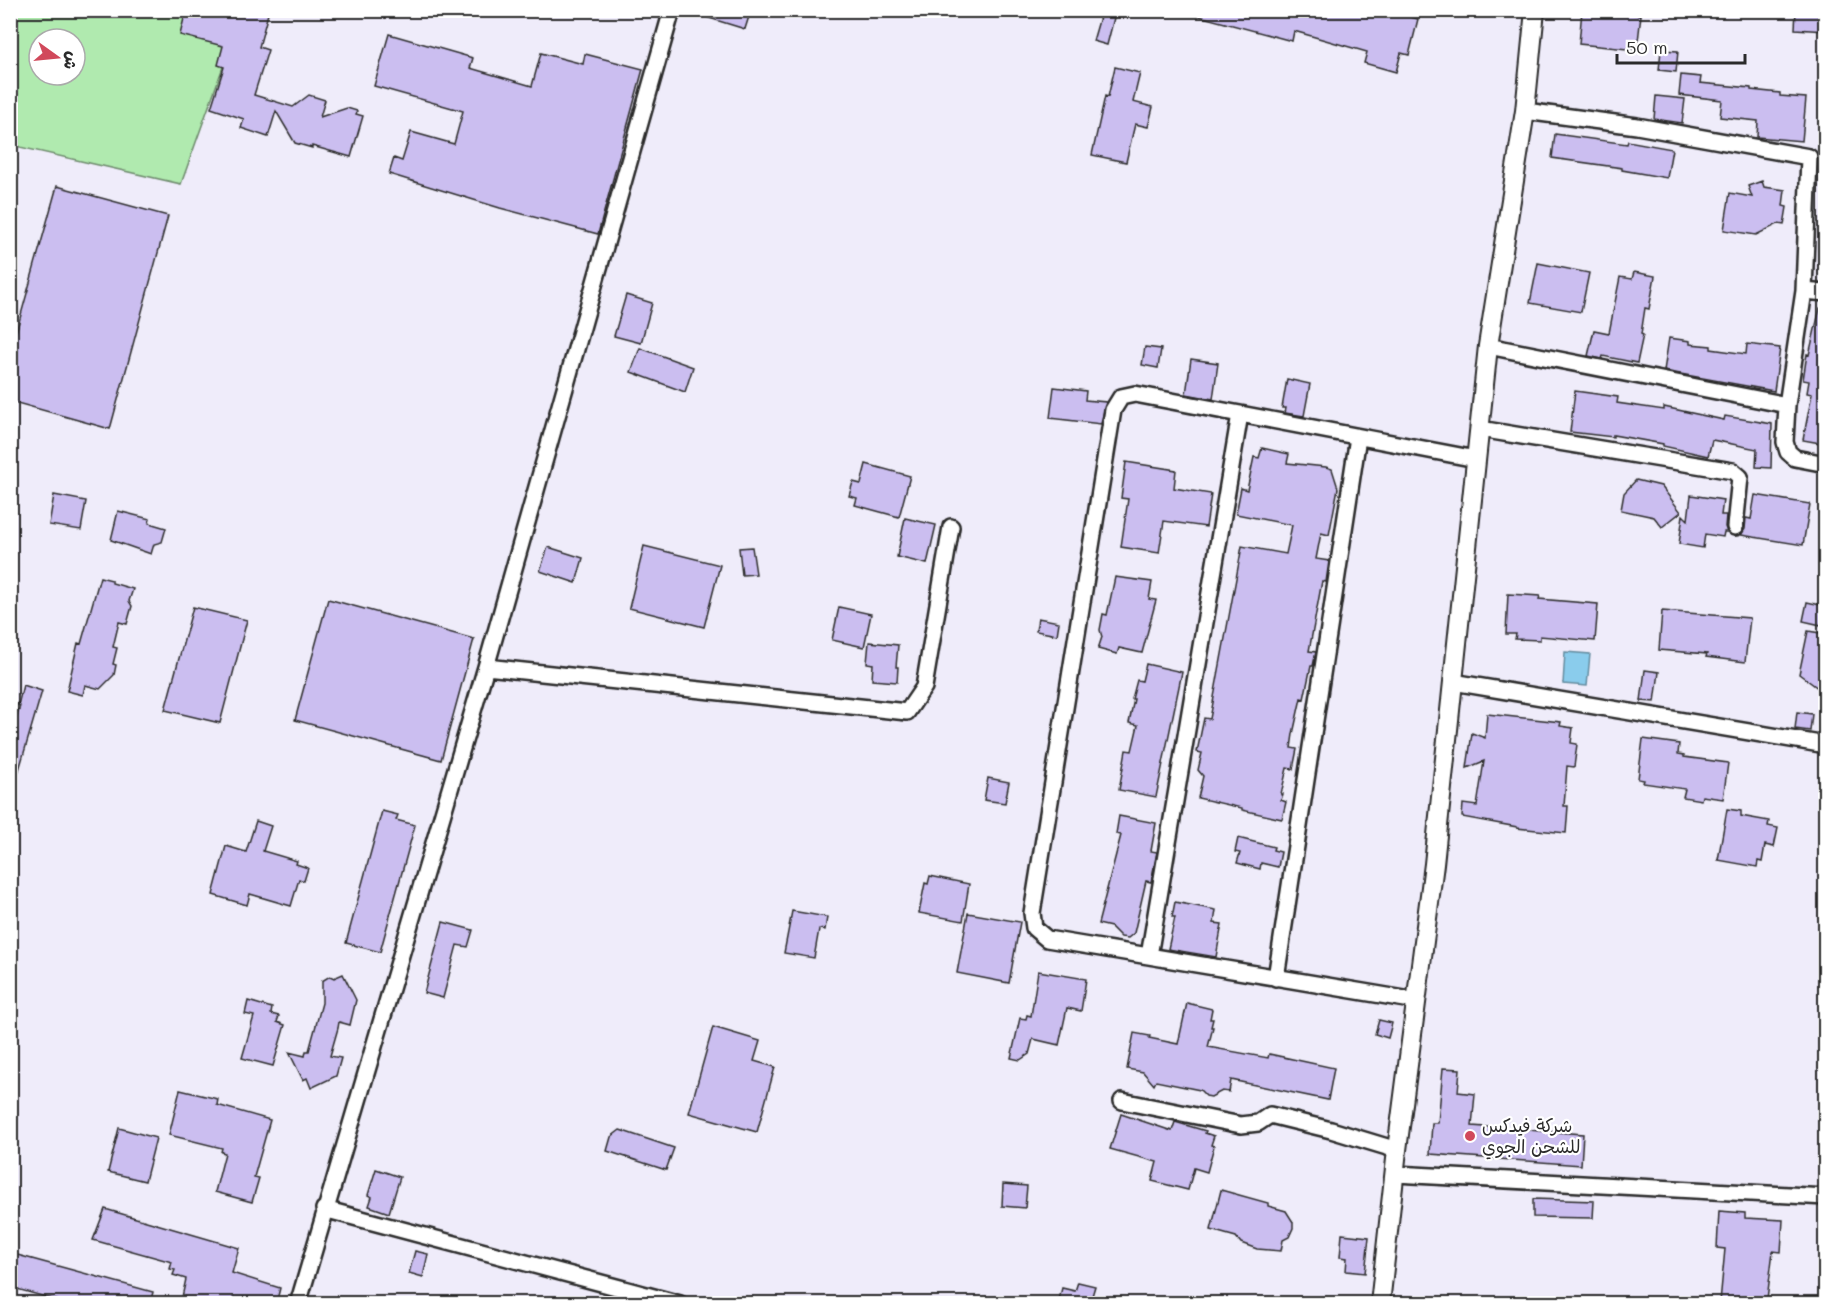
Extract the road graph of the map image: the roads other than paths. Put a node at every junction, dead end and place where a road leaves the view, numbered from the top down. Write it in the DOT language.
graph roads {
  1 [pos="672,10"];
  2 [pos="1532,11"];
  3 [pos="1525,111"];
  4 [pos="1804,291"];
  5 [pos="1826,293"];
  6 [pos="1488,346"];
  7 [pos="1787,405"];
  8 [pos="1240,414"];
  9 [pos="1480,429"];
  10 [pos="1358,437"];
  11 [pos="1476,459"];
  12 [pos="1826,464"];
  13 [pos="951,526"];
  14 [pos="1735,527"];
  15 [pos="486,667"];
  16 [pos="1453,682"];
  17 [pos="1826,745"];
  18 [pos="1149,956"];
  19 [pos="1276,978"];
  20 [pos="1416,1001"];
  21 [pos="1122,1101"];
  22 [pos="1397,1150"];
  23 [pos="1395,1174"];
  24 [pos="1826,1197"];
  25 [pos="324,1209"];
  26 [pos="298,1304"];
  27 [pos="680,1304"];
  28 [pos="1380,1304"];
  1 -- 15 [label="street"];
  2 -- 3 [label="street"];
  3 -- 4 [label="street"];
  3 -- 6 [label="street"];
  4 -- 5 [label="street"];
  4 -- 7 [label="street"];
  6 -- 7 [label="street"];
  6 -- 9 [label="street"];
  7 -- 12 [label="street"];
  8 -- 10 [label="street"];
  8 -- 18 [label="street"];
  8 -- 18 [label="street"];
  9 -- 11 [label="street"];
  9 -- 14 [label="street"];
  10 -- 11 [label="street"];
  10 -- 19 [label="street"];
  11 -- 16 [label="street"];
  13 -- 15 [label="street"];
  15 -- 25 [label="street"];
  16 -- 17 [label="street"];
  16 -- 20 [label="street"];
  18 -- 19 [label="street"];
  19 -- 20 [label="street"];
  20 -- 22 [label="street"];
  21 -- 22 [label="street"];
  22 -- 23 [label="street"];
  23 -- 24 [label="street"];
  23 -- 28 [label="street"];
  25 -- 26 [label="street"];
  25 -- 27 [label="street"];
}
